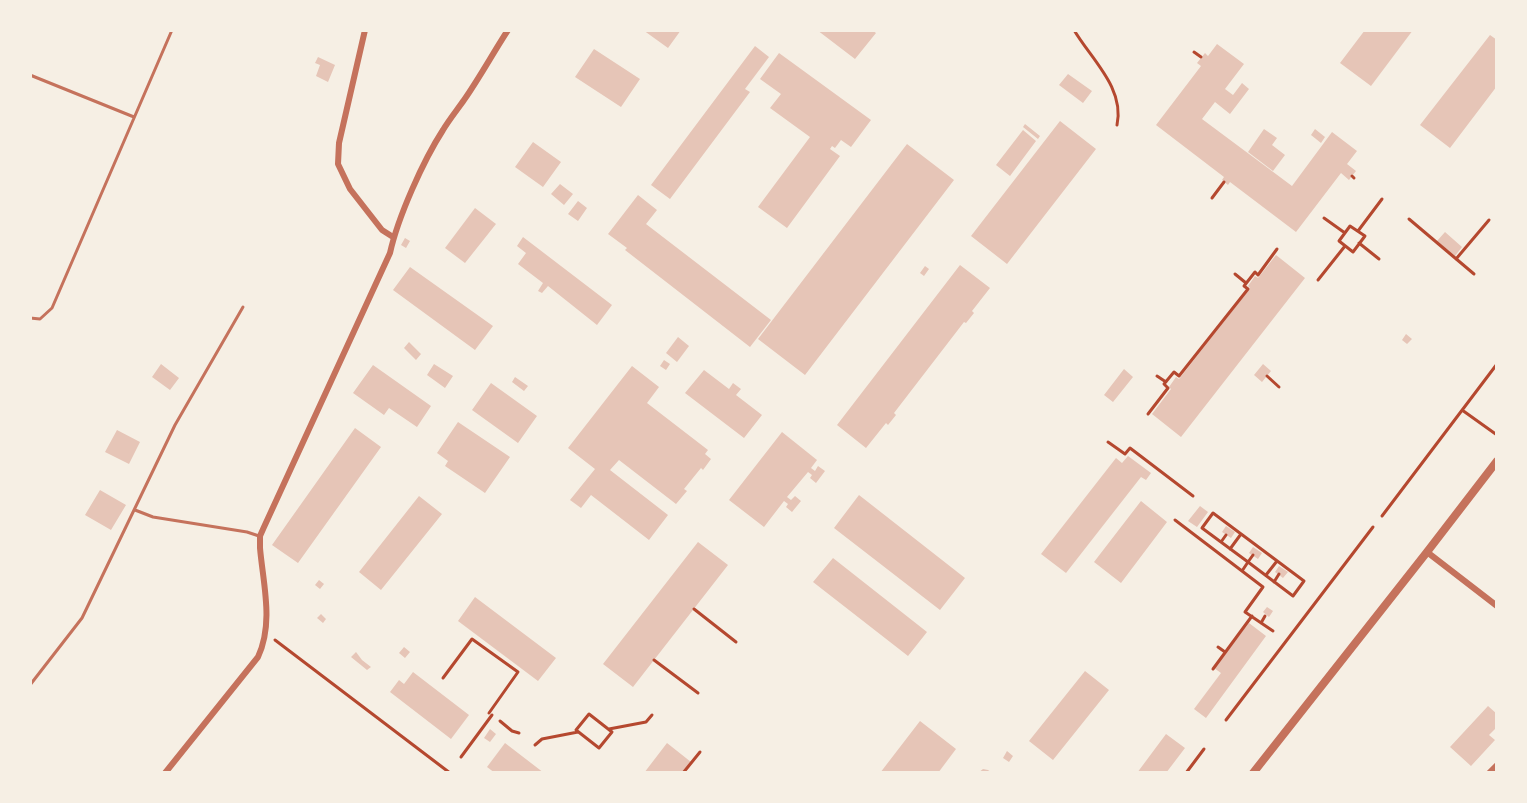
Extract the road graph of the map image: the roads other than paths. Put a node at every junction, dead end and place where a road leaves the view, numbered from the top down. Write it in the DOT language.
graph roads {
  1 [pos="172,30"];
  2 [pos="365,30"];
  3 [pos="508,30"];
  4 [pos="30,75"];
  5 [pos="134,118"];
  6 [pos="393,237"];
  7 [pos="243,307"];
  8 [pos="30,318"];
  9 [pos="1497,461"];
  10 [pos="135,510"];
  11 [pos="261,536"];
  12 [pos="1427,552"];
  13 [pos="1497,606"];
  14 [pos="30,686"];
  15 [pos="1497,765"];
  16 [pos="165,773"];
  17 [pos="1253,773"];
  18 [pos="1489,773"];
  1 -- 5 [label="lane"];
  2 -- 6 [label="street"];
  3 -- 6 [label="street"];
  4 -- 5 [label="lane"];
  5 -- 8 [label="lane"];
  6 -- 11 [label="street"];
  7 -- 10 [label="lane"];
  9 -- 12 [label="street"];
  10 -- 11 [label="lane"];
  10 -- 14 [label="lane"];
  11 -- 16 [label="street"];
  12 -- 13 [label="street"];
  12 -- 17 [label="street"];
  15 -- 18 [label="street"];
}
